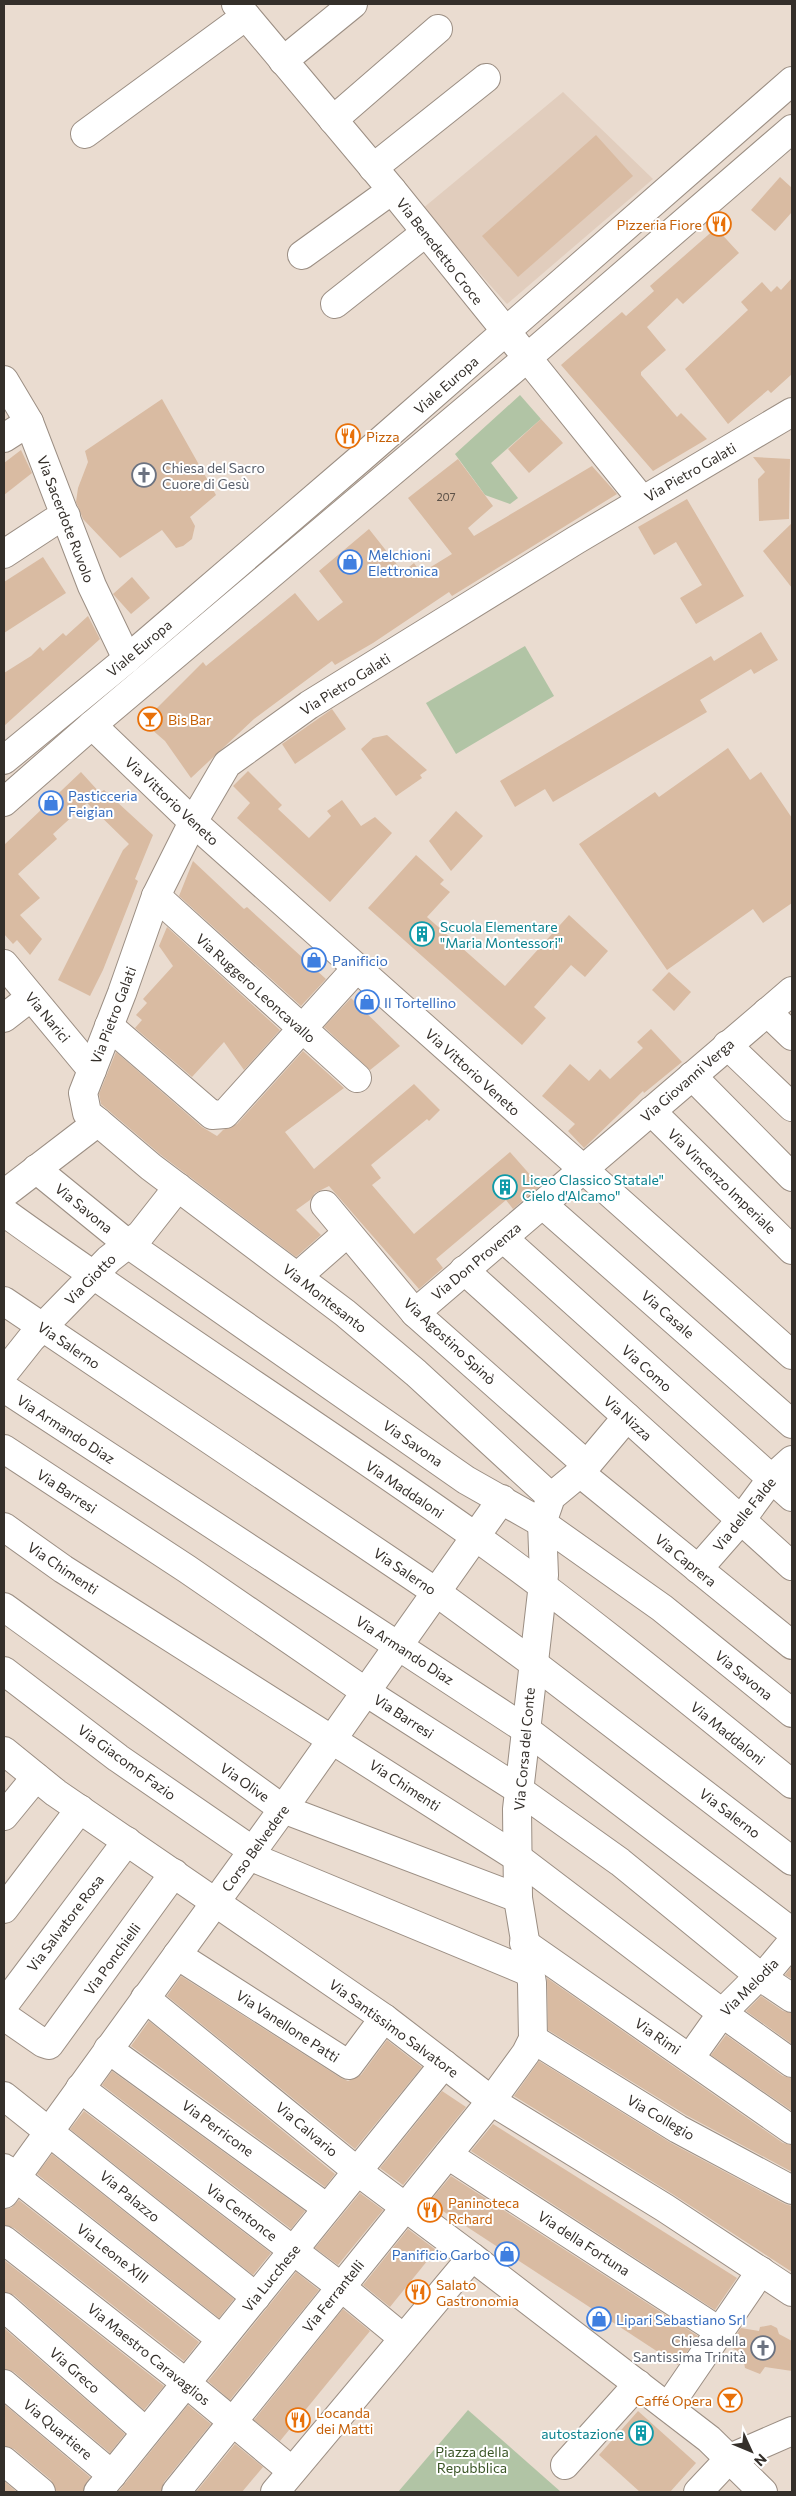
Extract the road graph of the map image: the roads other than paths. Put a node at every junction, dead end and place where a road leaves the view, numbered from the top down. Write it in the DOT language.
graph roads {
  1 [pos="353,4"];
  2 [pos="241,10"];
  3 [pos="438,29"];
  4 [pos="283,62"];
  5 [pos="486,78"];
  6 [pos="792,82"];
  7 [pos="333,120"];
  8 [pos="792,129"];
  9 [pos="86,134"];
  10 [pos="373,168"];
  11 [pos="392,190"];
  12 [pos="425,233"];
  13 [pos="302,255"];
  14 [pos="335,304"];
  15 [pos="506,333"];
  16 [pos="527,358"];
  17 [pos="4,380"];
  18 [pos="792,412"];
  19 [pos="29,422"];
  20 [pos="4,438"];
  21 [pos="642,500"];
  22 [pos="66,516"];
  23 [pos="4,554"];
  24 [pos="127,659"];
  25 [pos="92,725"];
  26 [pos="4,760"];
  27 [pos="4,802"];
  28 [pos="193,822"];
  29 [pos="156,896"];
  30 [pos="4,964"];
  31 [pos="356,969"];
  32 [pos="792,991"];
  33 [pos="31,997"];
  34 [pos="767,1012"];
  35 [pos="4,1018"];
  36 [pos="109,1026"];
  37 [pos="300,1028"];
  38 [pos="792,1036"];
  39 [pos="727,1045"];
  40 [pos="92,1070"];
  41 [pos="692,1076"];
  42 [pos="357,1078"];
  43 [pos="792,1107"];
  44 [pos="652,1111"];
  45 [pos="92,1118"];
  46 [pos="36,1169"];
  47 [pos="582,1169"];
  48 [pos="792,1177"];
  49 [pos="178,1187"];
  50 [pos="4,1194"];
  51 [pos="542,1204"];
  52 [pos="325,1205"];
  53 [pos="4,1212"];
  54 [pos="347,1233"];
  55 [pos="502,1238"];
  56 [pos="128,1244"];
  57 [pos="792,1250"];
  58 [pos="464,1270"];
  59 [pos="92,1276"];
  60 [pos="298,1276"];
  61 [pos="4,1301"];
  62 [pos="415,1313"];
  63 [pos="42,1328"];
  64 [pos="792,1355"];
  65 [pos="4,1373"];
  66 [pos="4,1388"];
  67 [pos="627,1417"];
  68 [pos="792,1424"];
  69 [pos="4,1449"];
  70 [pos="792,1460"];
  71 [pos="583,1469"];
  72 [pos="772,1478"];
  73 [pos="792,1496"];
  74 [pos="551,1497"];
  75 [pos="502,1499"];
  76 [pos="741,1520"];
  77 [pos="542,1523"];
  78 [pos="4,1528"];
  79 [pos="476,1537"];
  80 [pos="792,1566"];
  81 [pos="698,1570"];
  82 [pos="542,1587"];
  83 [pos="436,1592"];
  84 [pos="4,1607"];
  85 [pos="399,1645"];
  86 [pos="792,1646"];
  87 [pos="533,1663"];
  88 [pos="4,1671"];
  89 [pos="366,1692"];
  90 [pos="792,1713"];
  91 [pos="525,1729"];
  92 [pos="333,1739"];
  93 [pos="4,1751"];
  94 [pos="36,1777"];
  95 [pos="792,1784"];
  96 [pos="519,1790"];
  97 [pos="80,1809"];
  98 [pos="283,1809"];
  99 [pos="4,1816"];
  100 [pos="127,1841"];
  101 [pos="251,1854"];
  102 [pos="518,1858"];
  103 [pos="792,1861"];
  104 [pos="174,1873"];
  105 [pos="518,1898"];
  106 [pos="216,1901"];
  107 [pos="4,1909"];
  108 [pos="792,1932"];
  109 [pos="792,1942"];
  110 [pos="524,1943"];
  111 [pos="177,1955"];
  112 [pos="529,1972"];
  113 [pos="762,1978"];
  114 [pos="145,1998"];
  115 [pos="792,1998"];
  116 [pos="4,2005"];
  117 [pos="722,2013"];
  118 [pos="4,2016"];
  119 [pos="384,2018"];
  120 [pos="533,2039"];
  121 [pos="108,2049"];
  122 [pos="690,2058"];
  123 [pos="792,2063"];
  124 [pos="444,2064"];
  125 [pos="80,2088"];
  126 [pos="4,2096"];
  127 [pos="491,2101"];
  128 [pos="792,2130"];
  129 [pos="49,2131"];
  130 [pos="448,2155"];
  131 [pos="358,2170"];
  132 [pos="8,2180"];
  133 [pos="792,2190"];
  134 [pos="328,2208"];
  135 [pos="405,2208"];
  136 [pos="4,2240"];
  137 [pos="293,2250"];
  138 [pos="472,2257"];
  139 [pos="761,2271"];
  140 [pos="340,2287"];
  141 [pos="792,2292"];
  142 [pos="256,2296"];
  143 [pos="4,2307"];
  144 [pos="719,2331"];
  145 [pos="403,2338"];
  146 [pos="221,2339"];
  147 [pos="186,2383"];
  148 [pos="4,2384"];
  149 [pos="638,2384"];
  150 [pos="668,2407"];
  151 [pos="233,2422"];
  152 [pos="792,2431"];
  153 [pos="146,2432"];
  154 [pos="730,2458"];
  155 [pos="4,2461"];
  156 [pos="565,2465"];
  157 [pos="292,2471"];
  158 [pos="105,2484"];
  159 [pos="41,2492"];
  160 [pos="176,2492"];
  161 [pos="275,2492"];
  162 [pos="698,2492"];
  163 [pos="763,2492"];
  1 -- 4 [label="street"];
  2 -- 4 [label="street, Via Benedetto Croce"];
  2 -- 9 [label="street"];
  3 -- 7 [label="street"];
  4 -- 7 [label="street, Via Benedetto Croce"];
  5 -- 10 [label="street"];
  6 -- 15 [label="street, Viale Europa"];
  7 -- 10 [label="street, Via Benedetto Croce"];
  8 -- 16 [label="street, Viale Europa"];
  10 -- 11 [label="street, Via Benedetto Croce"];
  11 -- 12 [label="street, Via Benedetto Croce"];
  11 -- 13 [label="street"];
  12 -- 14 [label="street"];
  12 -- 15 [label="street, Via Benedetto Croce"];
  15 -- 16 [label="street, Via Benedetto Croce"];
  15 -- 24 [label="street, Viale Europa"];
  16 -- 21 [label="street, Via Benedetto Croce"];
  16 -- 25 [label="street, Viale Europa"];
  17 -- 19 [label="street, Via Sacerdote Ruvolo"];
  18 -- 21 [label="street, Via Pietro Galati"];
  19 -- 20 [label="street"];
  19 -- 22 [label="street, Via Sacerdote Ruvolo"];
  21 -- 28 [label="street, Via Pietro Galati"];
  22 -- 23 [label="street"];
  22 -- 24 [label="street, Via Sacerdote Ruvolo"];
  24 -- 26 [label="street, Viale Europa"];
  25 -- 27 [label="street, Viale Europa"];
  25 -- 28 [label="street, Via Vittorio Veneto"];
  28 -- 29 [label="street, Via Pietro Galati"];
  28 -- 31 [label="street, Via Vittorio Veneto"];
  29 -- 36 [label="street, Via Pietro Galati"];
  29 -- 37 [label="street, Via Ruggero Leoncavallo"];
  30 -- 33 [label="street, Via Narici"];
  31 -- 37 [label="street"];
  31 -- 47 [label="street, Via Vittorio Veneto"];
  32 -- 34 [label="street, Via Giovanni Verga"];
  33 -- 35 [label="street"];
  33 -- 40 [label="street, Via Narici"];
  34 -- 38 [label="street"];
  34 -- 39 [label="street, Via Giovanni Verga"];
  36 -- 37 [label="street"];
  36 -- 40 [label="street, Via Pietro Galati"];
  37 -- 42 [label="street, Via Ruggero Leoncavallo"];
  39 -- 41 [label="street, Via Giovanni Verga"];
  39 -- 43 [label="street"];
  40 -- 45 [label="street, Via Pietro Galati"];
  41 -- 44 [label="street, Via Giovanni Verga"];
  41 -- 48 [label="street"];
  44 -- 47 [label="street, Via Giovanni Verga"];
  44 -- 57 [label="street, Via Vincenzo Imperiale"];
  45 -- 46 [label="street"];
  45 -- 49 [label="street, Via Montesanto"];
  46 -- 50 [label="street"];
  46 -- 56 [label="street, Via Savona"];
  47 -- 51 [label="street, Via Don Provenza"];
  47 -- 64 [label="street, Via Vittorio Veneto"];
  49 -- 56 [label="street, Via Giotto"];
  49 -- 60 [label="street, Via Montesanto"];
  51 -- 55 [label="street, Via Don Provenza"];
  51 -- 68 [label="street, Via Casale"];
  52 -- 54 [label="street, Via Agostino Spinò"];
  53 -- 59 [label="street, Via Maddaloni"];
  54 -- 60 [label="street"];
  54 -- 62 [label="street, Via Agostino Spinò"];
  55 -- 58 [label="street, Via Don Provenza"];
  55 -- 72 [label="street, Via Como"];
  56 -- 59 [label="street, Via Giotto"];
  56 -- 75 [label="street, Via Savona"];
  58 -- 62 [label="street, Via Don Provenza"];
  58 -- 67 [label="street, Via Nizza"];
  59 -- 63 [label="street, Via Giotto"];
  59 -- 79 [label="street, Via Maddaloni"];
  60 -- 74 [label="street, Via Montesanto"];
  61 -- 63 [label="street, Via Salerno"];
  62 -- 71 [label="street, Via Agostino Spinò"];
  63 -- 65 [label="street, Via Giotto"];
  63 -- 83 [label="street, Via Salerno"];
  66 -- 85 [label="street, Via Armando Diaz"];
  67 -- 71 [label="street"];
  67 -- 76 [label="street, Via Nizza"];
  69 -- 89 [label="street, Via Barresi"];
  70 -- 72 [label="street, Via delle Falde"];
  71 -- 74 [label="street"];
  71 -- 81 [label="street, Via Caprera"];
  72 -- 73 [label="street, Via Como"];
  72 -- 76 [label="street, Via delle Falde"];
  74 -- 77 [label="street, Via Corsa del Conte"];
  75 -- 77 [label="street, Via Savona"];
  75 -- 79 [label="street, Corso Belvedere"];
  76 -- 80 [label="street, Via Nizza"];
  76 -- 81 [label="street, Via delle Falde"];
  77 -- 82 [label="street, Via Corsa del Conte"];
  77 -- 90 [label="street, Via Savona"];
  78 -- 92 [label="street, Via Chimenti"];
  79 -- 82 [label="street, Via Maddaloni"];
  79 -- 83 [label="street, Corso Belvedere"];
  81 -- 86 [label="street, Via Caprera"];
  82 -- 87 [label="street, Via Corsa del Conte"];
  82 -- 95 [label="street, Via Maddaloni"];
  83 -- 85 [label="street, Corso Belvedere"];
  83 -- 87 [label="street, Via Salerno"];
  84 -- 98 [label="street, Via Olive"];
  85 -- 89 [label="street, Corso Belvedere"];
  85 -- 91 [label="street, Via Armando Diaz"];
  87 -- 91 [label="street, Via Corsa del Conte"];
  87 -- 103 [label="street, Via Salerno"];
  88 -- 101 [label="street, Via Giacomo Fazio"];
  89 -- 92 [label="street, Corso Belvedere"];
  89 -- 96 [label="street, Via Barresi"];
  91 -- 96 [label="street, Via Corsa del Conte"];
  91 -- 108 [label="street, Via Armando Diaz"];
  92 -- 98 [label="street, Corso Belvedere"];
  92 -- 102 [label="street, Via Chimenti"];
  93 -- 94 [label="street, Via Santissimo Salvatore"];
  94 -- 97 [label="street, Via Santissimo Salvatore"];
  94 -- 99 [label="street"];
  96 -- 102 [label="street, Via Corsa del Conte"];
  96 -- 113 [label="street, Via Barresi"];
  97 -- 100 [label="street, Via Santissimo Salvatore"];
  97 -- 107 [label="street"];
  98 -- 101 [label="street, Corso Belvedere"];
  98 -- 105 [label="street, Via Olive"];
  100 -- 104 [label="street, Via Santissimo Salvatore"];
  100 -- 116 [label="street, Via Salvatore Rosa"];
  101 -- 106 [label="street, Corso Belvedere"];
  101 -- 112 [label="street, Via Giacomo Fazio"];
  102 -- 105 [label="street, Via Corsa del Conte"];
  102 -- 117 [label="street, Via Chimenti"];
  104 -- 106 [label="street, Via Santissimo Salvatore"];
  104 -- 118 [label="street, Via Ponchielli"];
  105 -- 110 [label="street, Via Corsa del Conte"];
  106 -- 111 [label="street, Corso Belvedere"];
  106 -- 119 [label="street, Via Santissimo Salvatore"];
  109 -- 113 [label="street, Via Melodia"];
  110 -- 112 [label="street, Via Corsa del Conte"];
  110 -- 122 [label="street, Via Rimi"];
  111 -- 114 [label="street, Corso Belvedere"];
  111 -- 119 [label="street, Via Vanellone Patti"];
  112 -- 120 [label="street, Via Corsa del Conte"];
  113 -- 115 [label="street, Via Barresi"];
  113 -- 117 [label="street, Via Melodia"];
  114 -- 121 [label="street, Corso Belvedere"];
  114 -- 131 [label="street, Via Calvario"];
  117 -- 122 [label="street, Via Melodia"];
  117 -- 123 [label="street, Via Chimenti"];
  119 -- 124 [label="street, Via Santissimo Salvatore"];
  120 -- 127 [label="street"];
  120 -- 133 [label="street, Via Collegio"];
  121 -- 125 [label="street, Corso Belvedere"];
  121 -- 134 [label="street, Via Perricone"];
  122 -- 128 [label="street, Via Rimi"];
  124 -- 127 [label="street, Via Santissimo Salvatore"];
  124 -- 131 [label="street, Via Lucchese"];
  125 -- 129 [label="street, Corso Belvedere"];
  125 -- 137 [label="street, Via Centonce"];
  126 -- 129 [label="street, Via Palazzo"];
  127 -- 130 [label="street, Via Ferrantelli"];
  127 -- 139 [label="street, Via Santissimo Salvatore"];
  129 -- 132 [label="street, Corso Belvedere"];
  129 -- 142 [label="street, Via Palazzo"];
  130 -- 135 [label="street, Via Ferrantelli"];
  130 -- 144 [label="street, Via della Fortuna"];
  131 -- 134 [label="street, Via Lucchese"];
  131 -- 135 [label="street, Via Calvario"];
  132 -- 146 [label="street, Via Leone XIII"];
  134 -- 137 [label="street, Via Lucchese"];
  135 -- 138 [label="street, Via Calvario"];
  135 -- 140 [label="street, Via Ferrantelli"];
  136 -- 147 [label="street, Via Maestro Caravaglios"];
  137 -- 140 [label="street, Via Centonce"];
  137 -- 142 [label="street, Via Lucchese"];
  138 -- 145 [label="street"];
  138 -- 149 [label="street"];
  139 -- 141 [label="street, Via Santissimo Salvatore"];
  139 -- 144 [label="street"];
  140 -- 145 [label="street, Via Centonce"];
  140 -- 151 [label="street, Via Ferrantelli"];
  142 -- 146 [label="street, Via Lucchese"];
  143 -- 153 [label="street, Via Greco"];
  144 -- 150 [label="street"];
  145 -- 157 [label="street"];
  146 -- 147 [label="street, Via Lucchese"];
  147 -- 151 [label="street, Via Maestro Caravaglios"];
  147 -- 153 [label="street, Via Lucchese"];
  148 -- 158 [label="street, Via Quartiere"];
  149 -- 150 [label="street"];
  149 -- 156 [label="street"];
  150 -- 154 [label="street"];
  151 -- 157 [label="street, Via Maestro Caravaglios"];
  151 -- 160 [label="street, Via Ferrantelli"];
  152 -- 154 [label="street"];
  153 -- 158 [label="street, Via Lucchese"];
  154 -- 162 [label="street"];
  154 -- 163 [label="street"];
  155 -- 159 [label="street"];
  157 -- 161 [label="street"];
}
